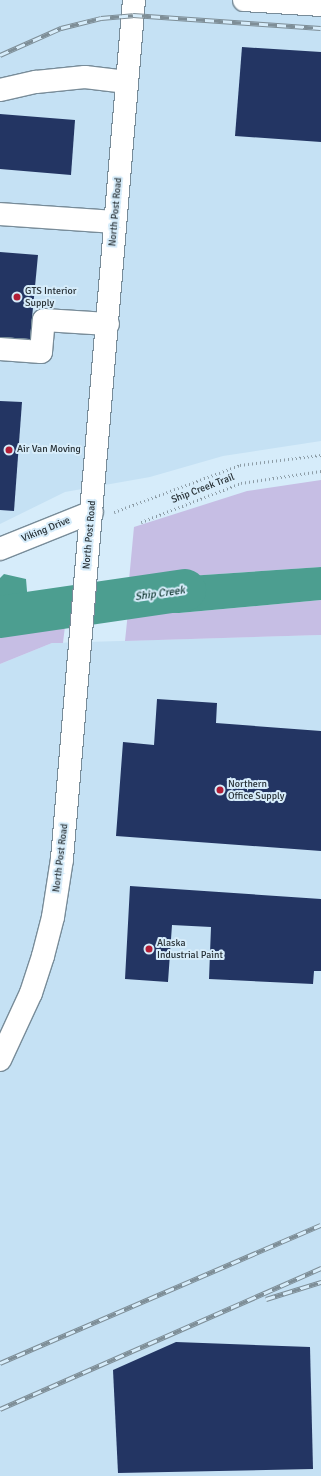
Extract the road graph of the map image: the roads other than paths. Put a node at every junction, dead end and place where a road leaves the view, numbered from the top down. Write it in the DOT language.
graph roads {
  1 [pos="134,0"];
  2 [pos="244,0"];
  3 [pos="321,5"];
  4 [pos="127,82"];
  5 [pos="0,90"];
  6 [pos="0,214"];
  7 [pos="115,222"];
  8 [pos="108,324"];
  9 [pos="0,349"];
  10 [pos="92,512"];
  11 [pos="0,548"];
  12 [pos="0,1060"];
  1 -- 4 [label="street, North Post Road"];
  2 -- 3 [label="street"];
  4 -- 5 [label="street"];
  4 -- 7 [label="street, North Post Road"];
  6 -- 7 [label="street"];
  7 -- 8 [label="street, North Post Road"];
  8 -- 9 [label="street"];
  8 -- 10 [label="street, North Post Road"];
  10 -- 11 [label="street, Viking Drive"];
  10 -- 12 [label="street, North Post Road"];
}
